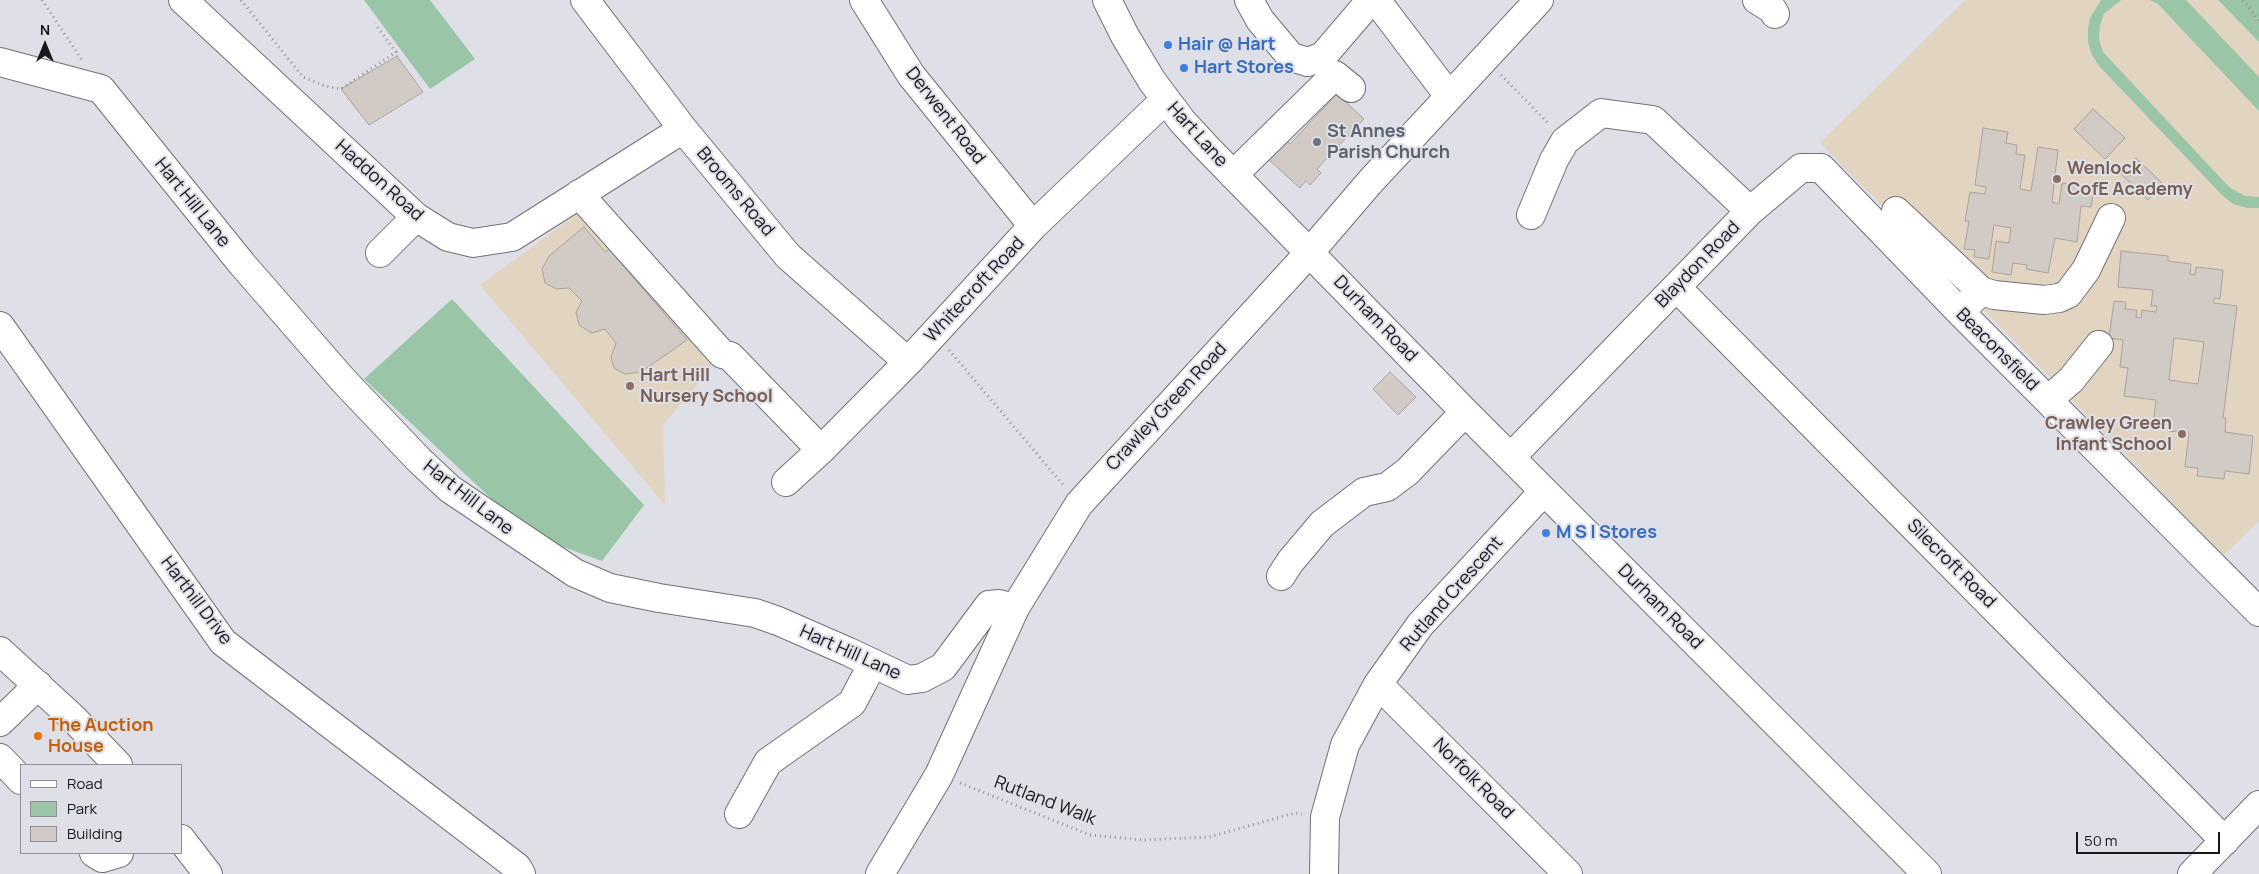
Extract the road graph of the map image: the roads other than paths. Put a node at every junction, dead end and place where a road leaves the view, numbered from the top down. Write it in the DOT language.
graph roads {
  1 [pos="183,0"];
  2 [pos="585,0"];
  3 [pos="864,0"];
  4 [pos="1107,0"];
  5 [pos="1249,0"];
  6 [pos="1370,0"];
  7 [pos="1376,0"];
  8 [pos="1539,0"];
  9 [pos="0,62"];
  10 [pos="1352,88"];
  11 [pos="1449,96"];
  12 [pos="1166,100"];
  13 [pos="683,129"];
  14 [pos="1233,175"];
  15 [pos="580,194"];
  16 [pos="1750,211"];
  17 [pos="1896,211"];
  18 [pos="1531,215"];
  19 [pos="416,217"];
  20 [pos="2111,218"];
  21 [pos="1034,226"];
  22 [pos="1310,252"];
  23 [pos="380,253"];
  24 [pos="1677,288"];
  25 [pos="1981,291"];
  26 [pos="1960,312"];
  27 [pos="0,326"];
  28 [pos="2099,345"];
  29 [pos="908,362"];
  30 [pos="2048,400"];
  31 [pos="1465,412"];
  32 [pos="821,450"];
  33 [pos="1511,457"];
  34 [pos="786,482"];
  35 [pos="1544,491"];
  36 [pos="1281,576"];
  37 [pos="1015,608"];
  38 [pos="2259,612"];
  39 [pos="0,651"];
  40 [pos="874,663"];
  41 [pos="1378,684"];
  42 [pos="38,685"];
  43 [pos="0,722"];
  44 [pos="0,758"];
  45 [pos="117,764"];
  46 [pos="20,779"];
  47 [pos="2259,805"];
  48 [pos="738,814"];
  49 [pos="182,840"];
  50 [pos="2225,841"];
  51 [pos="96,854"];
  52 [pos="116,854"];
  53 [pos="208,874"];
  54 [pos="521,874"];
  55 [pos="880,874"];
  56 [pos="1324,874"];
  57 [pos="1568,874"];
  58 [pos="1927,874"];
  59 [pos="2192,874"];
  1 -- 19 [label="main road, Haddon Road"];
  2 -- 13 [label="main road, Brooms Road"];
  3 -- 21 [label="main road, Derwent Road"];
  4 -- 12 [label="main road, Hart Lane"];
  5 -- 6 [label="main road"];
  7 -- 11 [label="main road"];
  8 -- 11 [label="main road, Crawley Green Road"];
  9 -- 40 [label="main road, Hart Hill Lane"];
  10 -- 14 [label="main road"];
  11 -- 22 [label="main road, Crawley Green Road"];
  12 -- 14 [label="main road, Hart Lane"];
  12 -- 21 [label="main road, Whitecroft Road"];
  13 -- 15 [label="main road, Haddon Road"];
  13 -- 29 [label="main road, Brooms Road"];
  14 -- 22 [label="main road, Hart Lane"];
  15 -- 19 [label="main road, Haddon Road"];
  15 -- 32 [label="main road"];
  16 -- 18 [label="main road, Blaydon Road"];
  16 -- 24 [label="main road, Blaydon Road"];
  16 -- 26 [label="main road, Beaconsfield"];
  17 -- 25 [label="main road"];
  19 -- 23 [label="main road"];
  20 -- 25 [label="main road"];
  21 -- 29 [label="main road, Whitecroft Road"];
  22 -- 31 [label="main road, Durham Road"];
  22 -- 37 [label="main road, Crawley Green Road"];
  24 -- 33 [label="main road, Blaydon Road"];
  24 -- 50 [label="main road, Silecroft Road"];
  25 -- 26 [label="main road"];
  26 -- 30 [label="main road, Beaconsfield"];
  27 -- 54 [label="main road, Harthill Drive"];
  28 -- 30 [label="main road"];
  29 -- 32 [label="main road, Whitecroft Road"];
  30 -- 38 [label="main road, Beaconsfield"];
  31 -- 33 [label="main road, Durham Road"];
  31 -- 36 [label="main road"];
  32 -- 34 [label="main road, Whitecroft Road"];
  33 -- 35 [label="main road, Durham Road"];
  35 -- 41 [label="main road, Rutland Crescent"];
  35 -- 58 [label="main road, Durham Road"];
  37 -- 40 [label="main road, Hart Hill Lane"];
  37 -- 55 [label="main road, Crawley Green Road"];
  39 -- 42 [label="main road"];
  40 -- 48 [label="main road"];
  41 -- 56 [label="main road, Rutland Crescent"];
  41 -- 57 [label="main road, Norfolk Road"];
  42 -- 43 [label="main road"];
  42 -- 45 [label="main road"];
  44 -- 46 [label="main road"];
  47 -- 50 [label="main road"];
  49 -- 53 [label="main road"];
  50 -- 59 [label="main road"];
  51 -- 52 [label="main road"];
}
